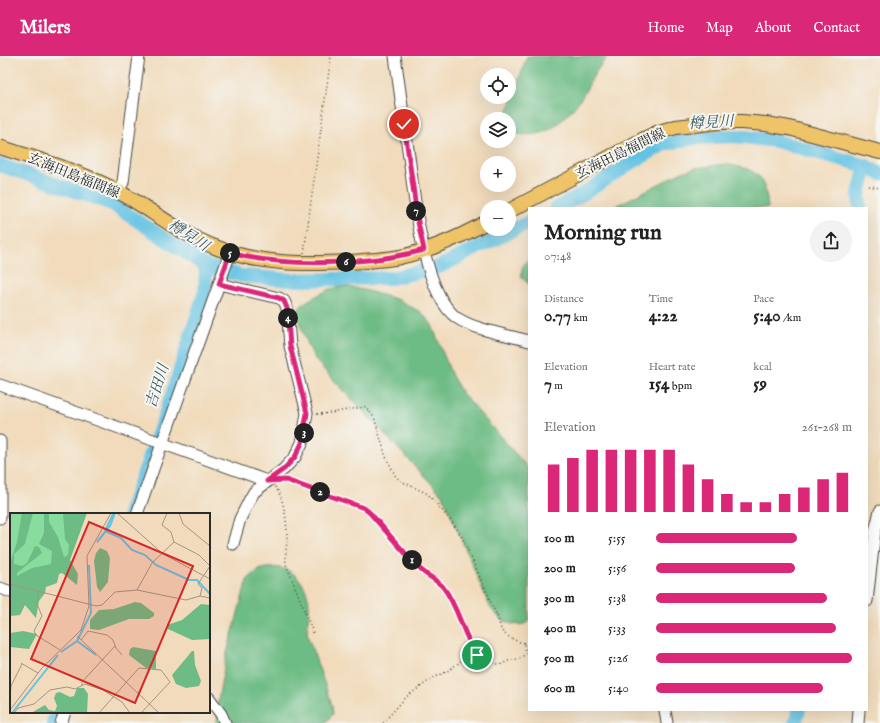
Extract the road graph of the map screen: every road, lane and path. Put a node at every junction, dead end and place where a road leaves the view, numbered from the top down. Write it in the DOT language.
graph roads {
  1 [pos="139,56"];
  2 [pos="331,56"];
  3 [pos="395,56"];
  4 [pos="0,147"];
  5 [pos="880,152"];
  6 [pos="868,186"];
  7 [pos="880,188"];
  8 [pos="118,192"];
  9 [pos="516,207"];
  10 [pos="480,226"];
  11 [pos="424,252"];
  12 [pos="229,255"];
  13 [pos="303,263"];
  14 [pos="220,282"];
  15 [pos="528,341"];
  16 [pos="0,386"];
  17 [pos="307,413"];
  18 [pos="0,441"];
  19 [pos="162,443"];
  20 [pos="267,481"];
  21 [pos="880,511"];
  22 [pos="137,513"];
  23 [pos="0,518"];
  24 [pos="874,531"];
  25 [pos="233,544"];
  26 [pos="0,588"];
  27 [pos="868,591"];
  28 [pos="10,592"];
  29 [pos="314,634"];
  30 [pos="524,644"];
  31 [pos="528,644"];
  32 [pos="477,655"];
  33 [pos="210,699"];
  34 [pos="665,711"];
  35 [pos="859,711"];
  36 [pos="65,713"];
  37 [pos="61,723"];
  38 [pos="225,723"];
  39 [pos="383,723"];
  40 [pos="668,723"];
  41 [pos="858,723"];
  1 -- 8 [label="street"];
  2 -- 13 [label="path"];
  3 -- 11 [label="street"];
  4 -- 8 [label="main road, 玄海田島福間線"];
  5 -- 9 [label="main road, 玄海田島福間線"];
  6 -- 7 [label="path"];
  8 -- 12 [label="main road, 玄海田島福間線"];
  10 -- 11 [label="main road, 玄海田島福間線"];
  11 -- 13 [label="main road, 玄海田島福間線"];
  11 -- 15 [label="street"];
  12 -- 13 [label="main road, 玄海田島福間線"];
  12 -- 14 [label="street"];
  14 -- 17 [label="street"];
  14 -- 19 [label="street"];
  16 -- 19 [label="street"];
  17 -- 20 [label="street"];
  17 -- 30 [label="path"];
  18 -- 23 [label="street"];
  19 -- 20 [label="street"];
  19 -- 22 [label="street"];
  20 -- 25 [label="street"];
  20 -- 29 [label="path"];
  20 -- 32 [label="path"];
  21 -- 24 [label="street"];
  24 -- 27 [label="street"];
  26 -- 28 [label="street"];
  30 -- 31 [label="path"];
  30 -- 32 [label="path"];
  32 -- 39 [label="path"];
  33 -- 38 [label="street"];
  34 -- 40 [label="street"];
  35 -- 41 [label="street"];
  36 -- 37 [label="street"];
}
